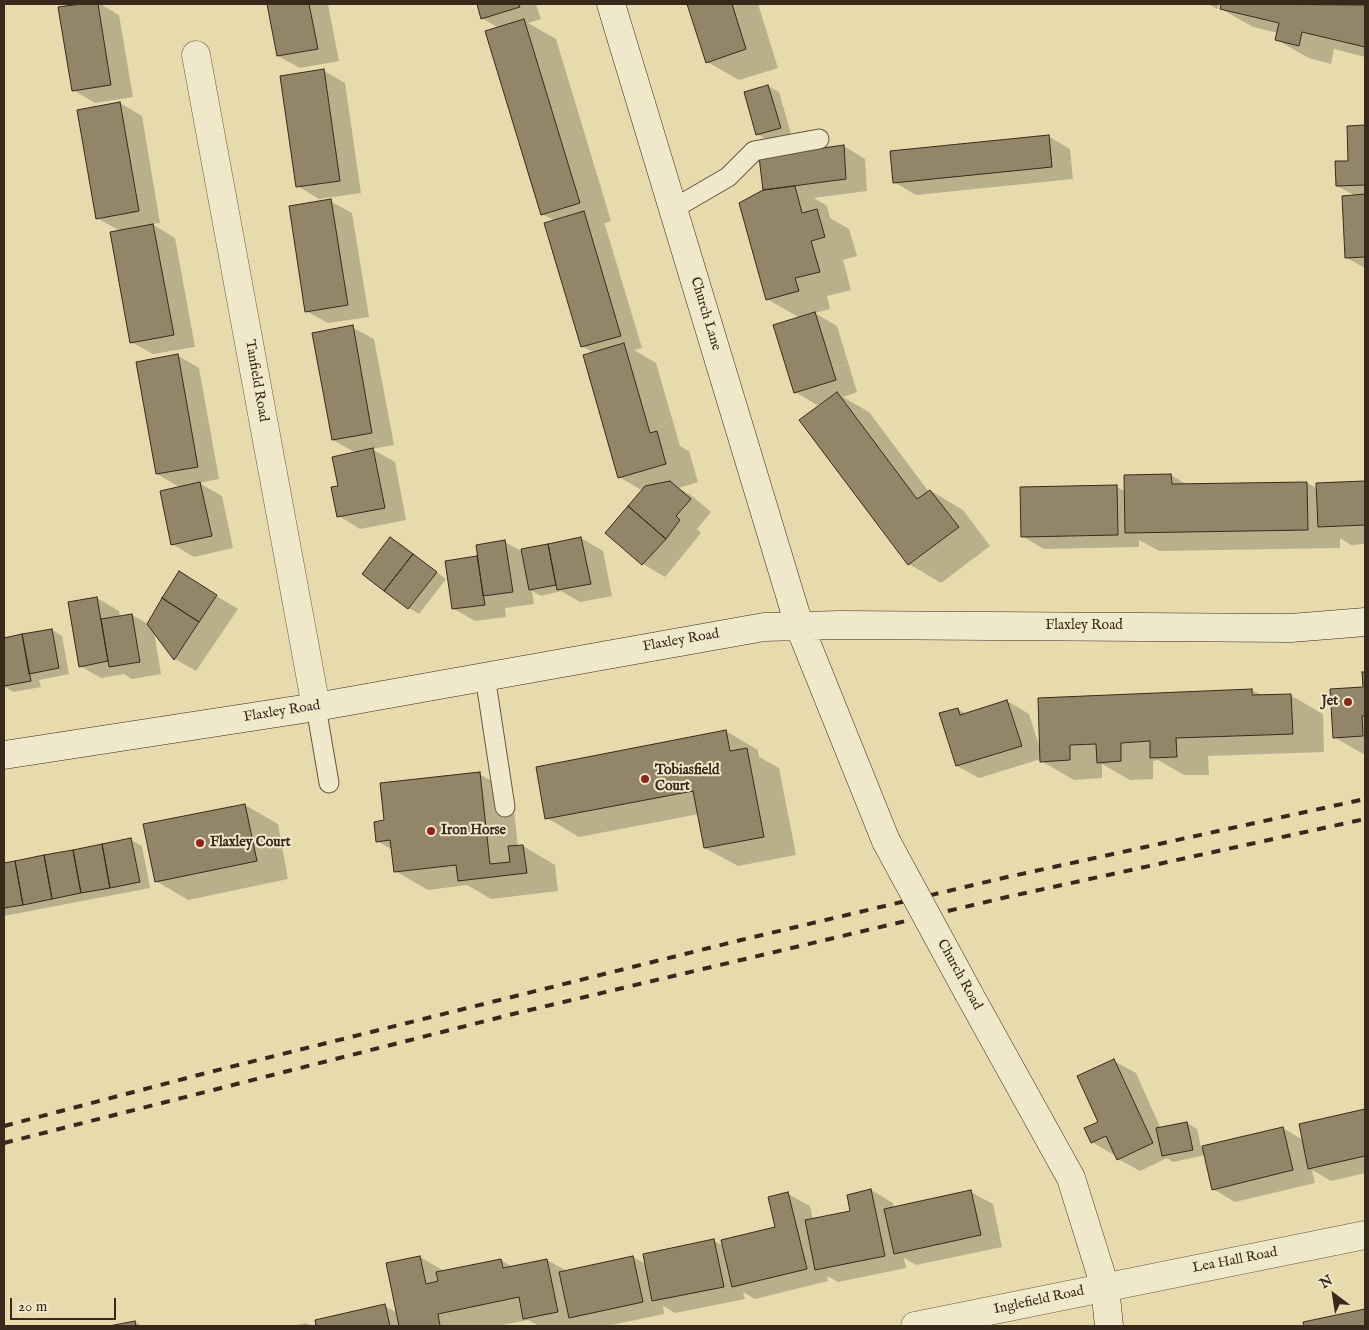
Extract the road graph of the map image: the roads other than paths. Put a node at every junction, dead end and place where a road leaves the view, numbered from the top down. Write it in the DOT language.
graph roads {
  1 [pos="610,4"];
  2 [pos="196,56"];
  3 [pos="819,139"];
  4 [pos="673,209"];
  5 [pos="1365,622"];
  6 [pos="799,625"];
  7 [pos="485,676"];
  8 [pos="316,706"];
  9 [pos="4,755"];
  10 [pos="329,783"];
  11 [pos="505,807"];
  12 [pos="1365,1235"];
  13 [pos="1105,1287"];
  14 [pos="915,1326"];
  15 [pos="1109,1326"];
  1 -- 4 [label="street, Church Lane"];
  2 -- 8 [label="street, Tanfield Road"];
  3 -- 4 [label="lane"];
  4 -- 6 [label="street, Church Lane"];
  5 -- 6 [label="street, Flaxley Road"];
  6 -- 7 [label="street, Flaxley Road"];
  6 -- 13 [label="street, Church Road, bridge"];
  7 -- 8 [label="street, Flaxley Road"];
  7 -- 11 [label="lane"];
  8 -- 9 [label="street, Flaxley Road"];
  8 -- 10 [label="lane"];
  12 -- 13 [label="street, Lea Hall Road"];
  13 -- 14 [label="street, Inglefield Road"];
  13 -- 15 [label="street, Church Road"];
}
